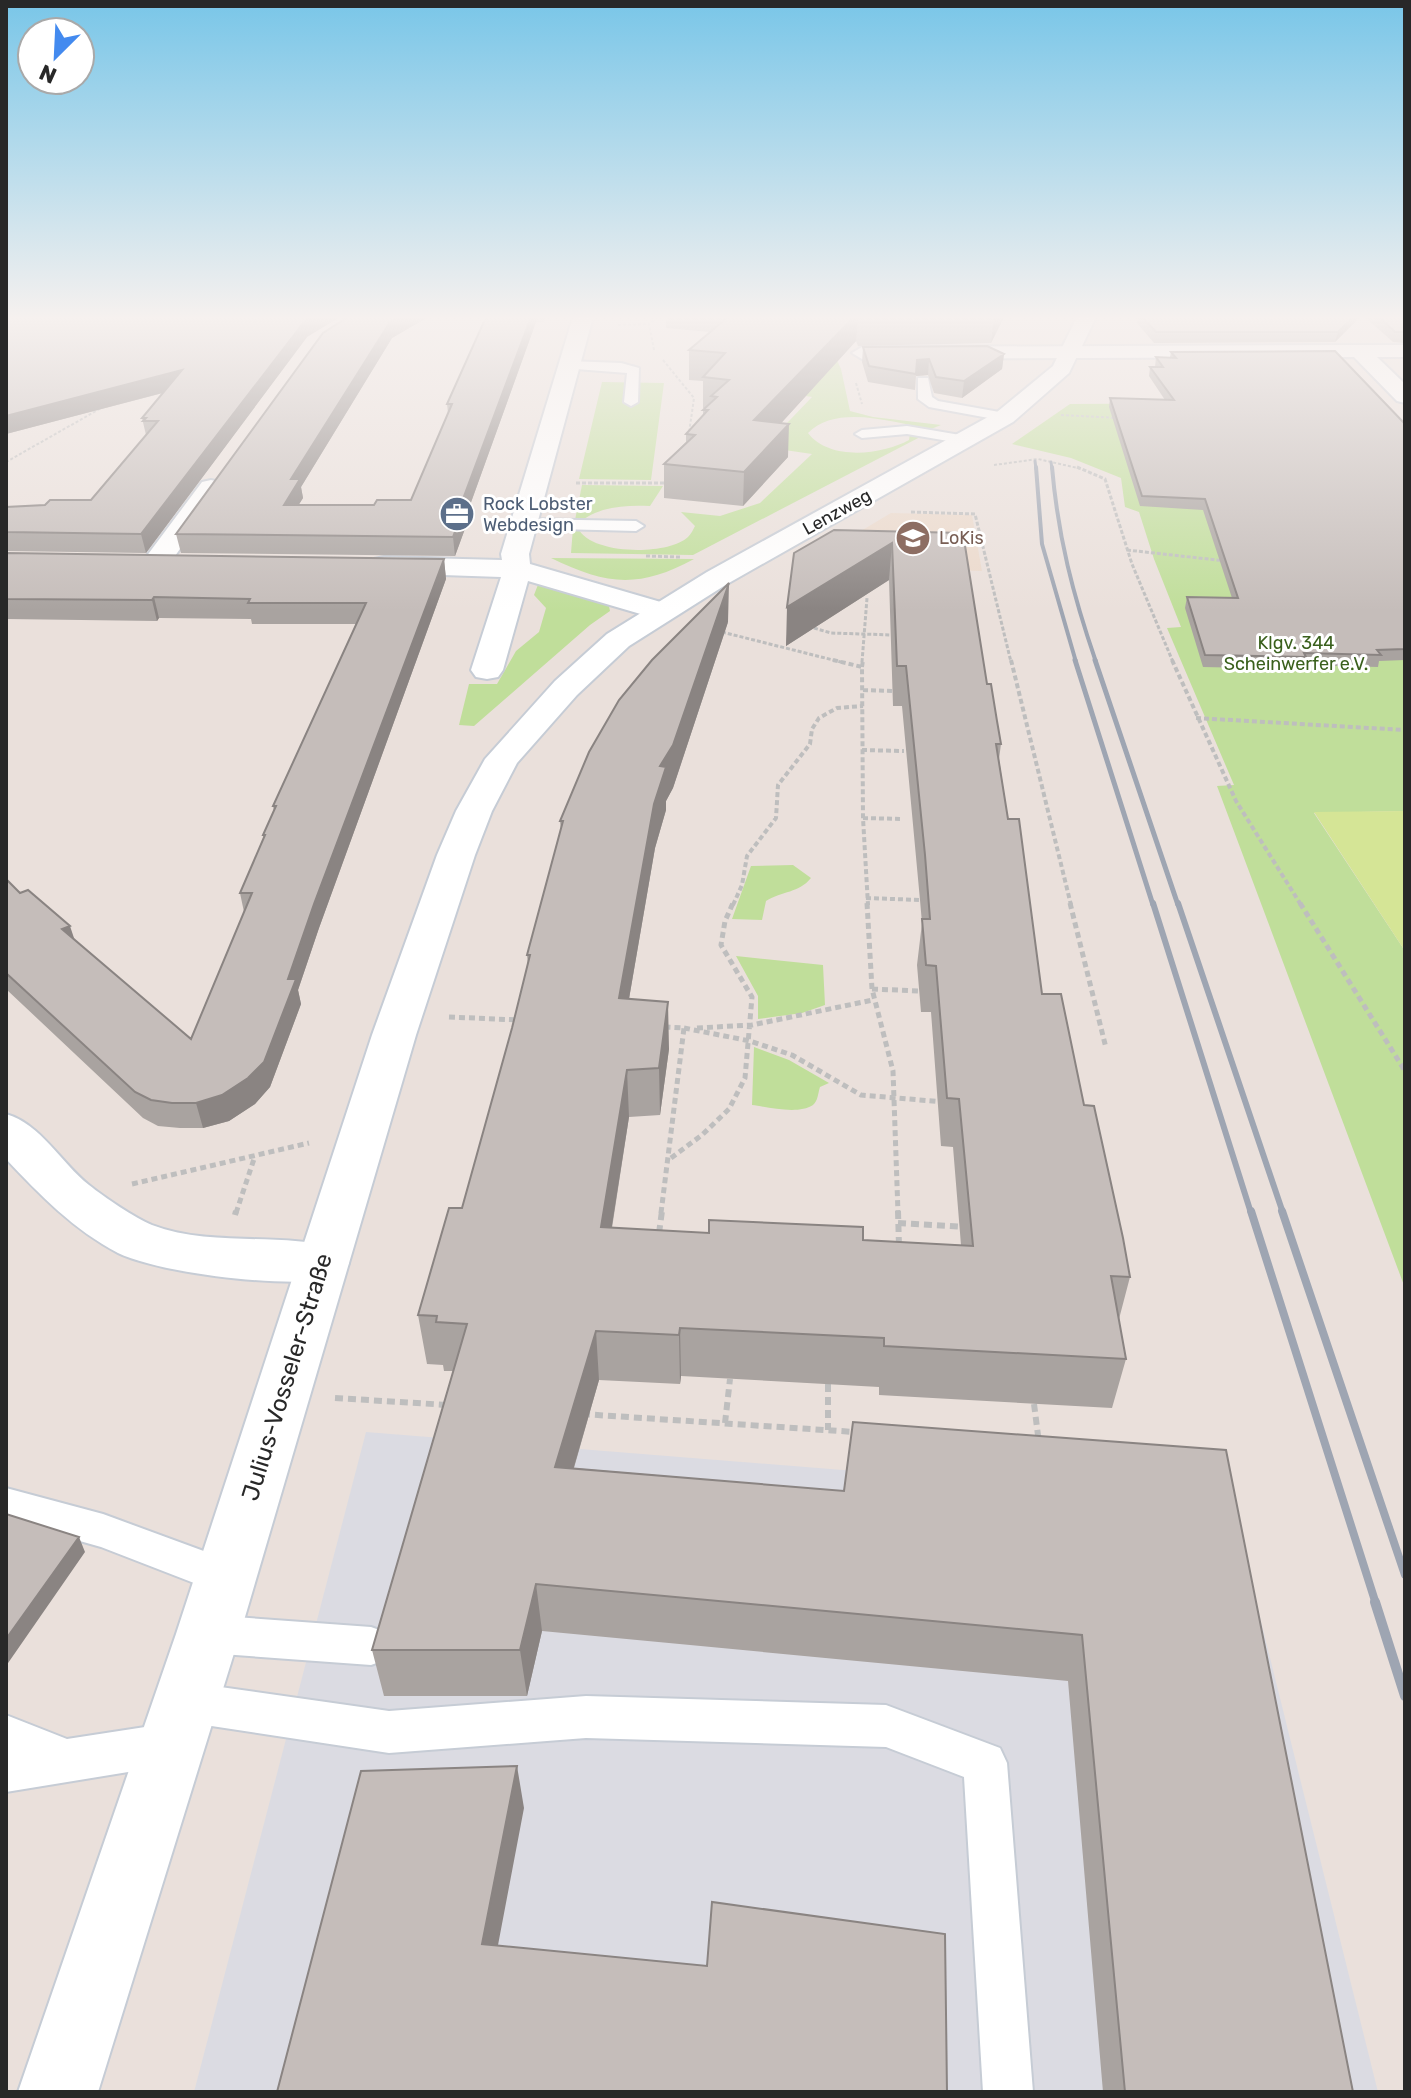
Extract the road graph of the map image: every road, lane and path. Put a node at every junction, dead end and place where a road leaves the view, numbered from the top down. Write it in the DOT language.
graph roads {
  1 [pos="90,415"];
  2 [pos="554,415"];
  3 [pos="693,415"];
  4 [pos="1008,415"];
  5 [pos="1047,415"];
  6 [pos="67,416"];
  7 [pos="1124,419"];
  8 [pos="79,421"];
  9 [pos="862,434"];
  10 [pos="966,440"];
  11 [pos="687,441"];
  12 [pos="6,462"];
  13 [pos="227,465"];
  14 [pos="987,468"];
  15 [pos="535,483"];
  16 [pos="663,495"];
  17 [pos="976,515"];
  18 [pos="523,524"];
  19 [pos="636,526"];
  20 [pos="1127,550"];
  21 [pos="126,563"];
  22 [pos="156,563"];
  23 [pos="186,563"];
  24 [pos="1238,563"];
  25 [pos="355,565"];
  26 [pos="517,569"];
  27 [pos="867,598"];
  28 [pos="658,613"];
  29 [pos="814,628"];
  30 [pos="864,634"];
  31 [pos="893,635"];
  32 [pos="862,667"];
  33 [pos="487,670"];
  34 [pos="566,688"];
  35 [pos="863,690"];
  36 [pos="893,691"];
  37 [pos="863,706"];
  38 [pos="1196,718"];
  39 [pos="1405,730"];
  40 [pos="862,750"];
  41 [pos="904,751"];
  42 [pos="863,818"];
  43 [pos="902,819"];
  44 [pos="866,898"];
  45 [pos="920,900"];
  46 [pos="872,989"];
  47 [pos="919,991"];
  48 [pos="873,1000"];
  49 [pos="401,1015"];
  50 [pos="527,1021"];
  51 [pos="752,1025"];
  52 [pos="652,1027"];
  53 [pos="684,1028"];
  54 [pos="750,1041"];
  55 [pos="1106,1048"];
  56 [pos="1405,1071"];
  57 [pos="895,1099"];
  58 [pos="953,1102"];
  59 [pos="6,1130"];
  60 [pos="365,1130"];
  61 [pos="256,1155"];
  62 [pos="669,1159"];
  63 [pos="72,1198"];
  64 [pos="898,1223"];
  65 [pos="975,1227"];
  66 [pos="657,1247"];
  67 [pos="900,1258"];
  68 [pos="221,1259"];
  69 [pos="323,1263"];
  70 [pos="730,1379"];
  71 [pos="828,1384"];
  72 [pos="282,1395"];
  73 [pos="1034,1404"];
  74 [pos="456,1406"];
  75 [pos="567,1413"];
  76 [pos="725,1423"];
  77 [pos="828,1430"];
  78 [pos="858,1432"];
  79 [pos="1024,1442"];
  80 [pos="1039,1443"];
  81 [pos="1054,1444"];
  82 [pos="6,1504"];
  83 [pos="216,1605"];
  84 [pos="371,1646"];
  85 [pos="178,1723"];
  86 [pos="6,1736"];
  87 [pos="67,1761"];
  88 [pos="6,1770"];
  89 [pos="58,2092"];
  90 [pos="1008,2092"];
  1 -- 8 [label="path"];
  2 -- 15 [label="street"];
  3 -- 11 [label="path"];
  4 -- 10 [label="street, Lenzweg"];
  5 -- 7 [label="path"];
  6 -- 8 [label="path"];
  8 -- 12 [label="path"];
  9 -- 10 [label="lane"];
  10 -- 28 [label="street, Lenzweg"];
  13 -- 22 [label="street"];
  14 -- 20 [label="path"];
  15 -- 16 [label="path"];
  15 -- 18 [label="street"];
  17 -- 55 [label="path"];
  18 -- 19 [label="lane"];
  18 -- 26 [label="street"];
  20 -- 24 [label="path"];
  20 -- 38 [label="path"];
  21 -- 22 [label="street"];
  22 -- 23 [label="street"];
  25 -- 26 [label="street"];
  26 -- 28 [label="street"];
  26 -- 33 [label="street"];
  27 -- 30 [label="path"];
  28 -- 32 [label="path"];
  28 -- 34 [label="street, Lenzweg"];
  29 -- 30 [label="path"];
  30 -- 31 [label="path"];
  30 -- 32 [label="path"];
  32 -- 35 [label="path"];
  34 -- 49 [label="street, Julius-Vosseler-Straße"];
  35 -- 36 [label="path"];
  35 -- 37 [label="path"];
  37 -- 40 [label="path"];
  37 -- 51 [label="path"];
  38 -- 39 [label="path"];
  38 -- 56 [label="path"];
  40 -- 41 [label="path"];
  40 -- 42 [label="path"];
  42 -- 43 [label="path"];
  42 -- 44 [label="path"];
  44 -- 45 [label="path"];
  44 -- 46 [label="path"];
  46 -- 47 [label="path"];
  46 -- 48 [label="path"];
  48 -- 51 [label="path"];
  48 -- 57 [label="path"];
  49 -- 50 [label="path"];
  49 -- 60 [label="street, Julius-Vosseler-Straße"];
  51 -- 53 [label="path"];
  51 -- 54 [label="path"];
  52 -- 53 [label="path"];
  53 -- 54 [label="path"];
  53 -- 62 [label="path"];
  54 -- 57 [label="path"];
  54 -- 62 [label="path"];
  57 -- 58 [label="path"];
  57 -- 64 [label="path"];
  59 -- 63 [label="street"];
  60 -- 61 [label="path"];
  60 -- 69 [label="street, Julius-Vosseler-Straße"];
  61 -- 63 [label="path"];
  61 -- 68 [label="path"];
  62 -- 66 [label="path"];
  63 -- 68 [label="street"];
  64 -- 65 [label="path"];
  64 -- 67 [label="path"];
  68 -- 69 [label="street"];
  69 -- 72 [label="street, Julius-Vosseler-Straße"];
  70 -- 76 [label="path"];
  71 -- 77 [label="path"];
  72 -- 74 [label="path"];
  72 -- 83 [label="street, Julius-Vosseler-Straße"];
  73 -- 80 [label="path"];
  75 -- 76 [label="path"];
  76 -- 77 [label="path"];
  77 -- 78 [label="path"];
  79 -- 80 [label="path"];
  80 -- 81 [label="path"];
  82 -- 83 [label="lane"];
  83 -- 84 [label="lane"];
  83 -- 85 [label="street, Julius-Vosseler-Straße"];
  85 -- 87 [label="lane"];
  85 -- 89 [label="street, Julius-Vosseler-Straße"];
  85 -- 90 [label="lane"];
  86 -- 87 [label="lane"];
  87 -- 88 [label="lane"];
}
